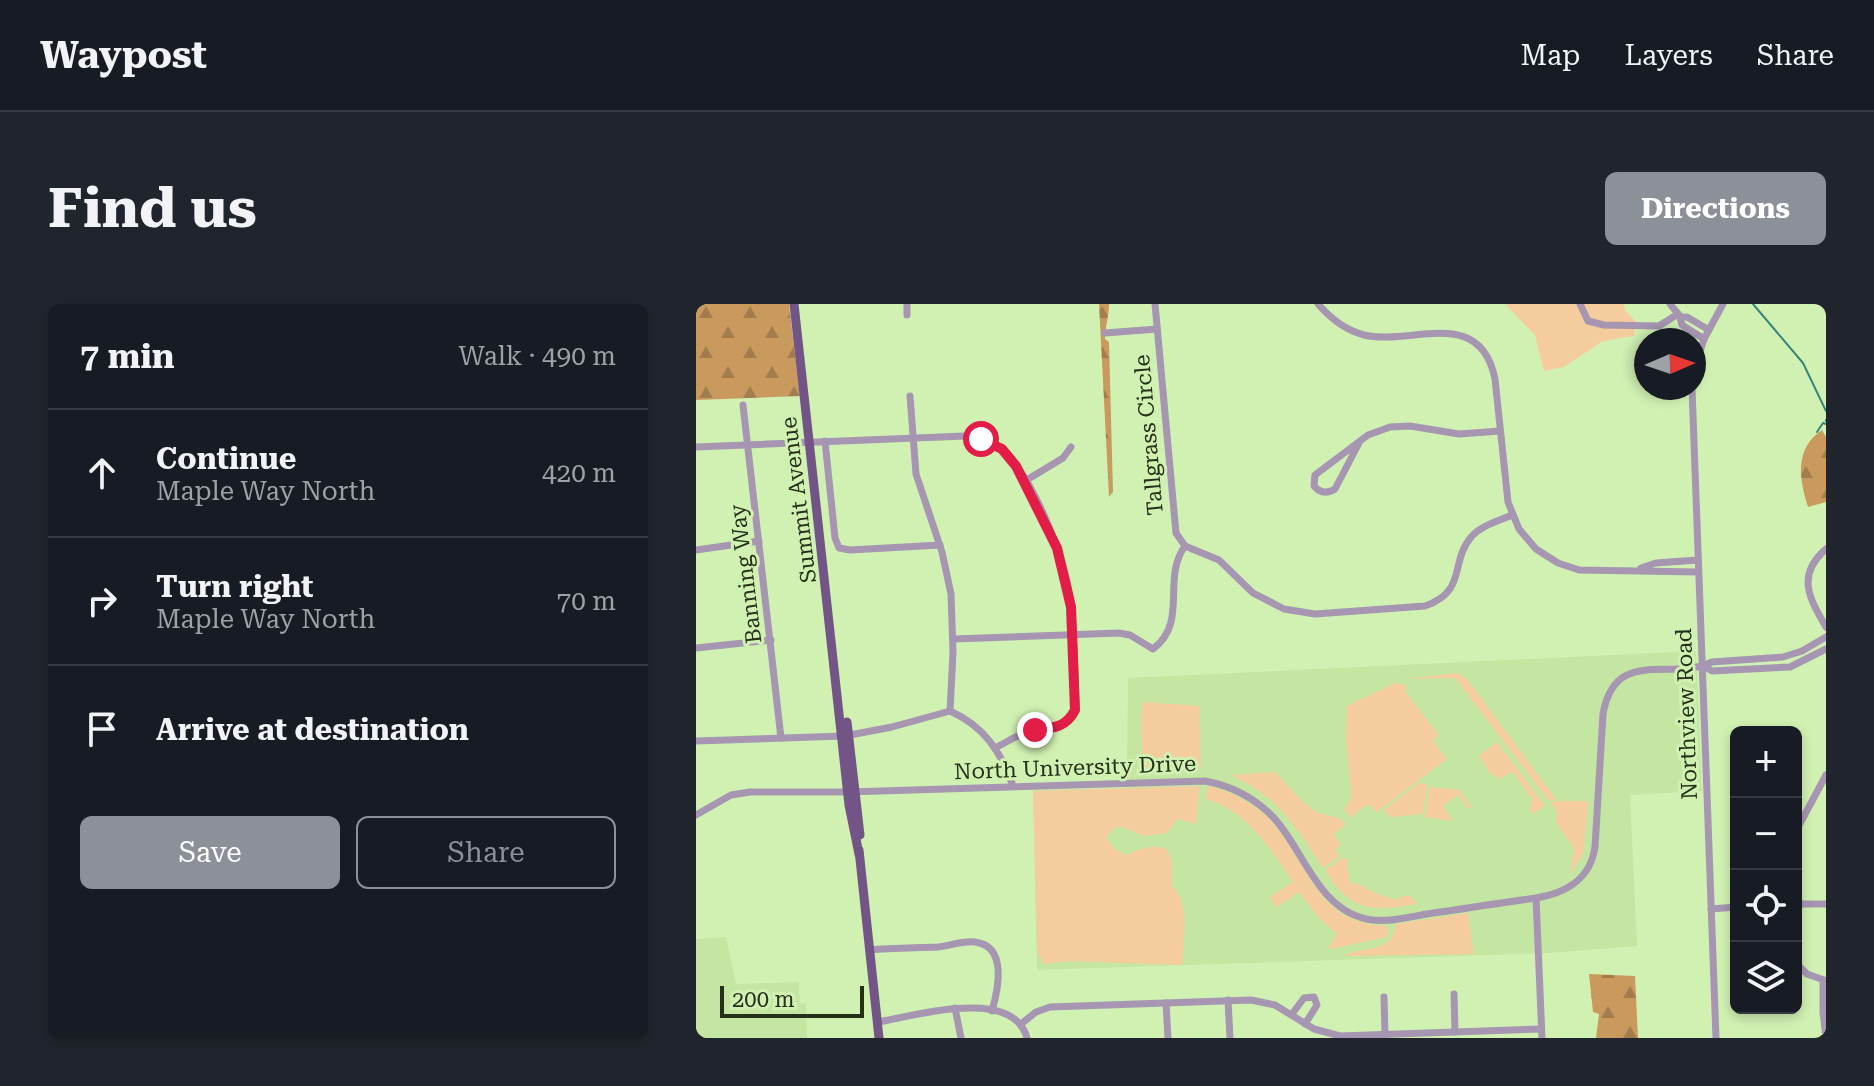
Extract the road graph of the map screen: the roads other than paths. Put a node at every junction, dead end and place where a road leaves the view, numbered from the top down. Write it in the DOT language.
graph roads {
  1 [pos="794,304"];
  2 [pos="907,304"];
  3 [pos="1155,304"];
  4 [pos="1318,304"];
  5 [pos="1580,304"];
  6 [pos="1670,304"];
  7 [pos="1723,304"];
  8 [pos="907,315"];
  9 [pos="1679,316"];
  10 [pos="1687,328"];
  11 [pos="1157,329"];
  12 [pos="1709,330"];
  13 [pos="1105,333"];
  14 [pos="1706,335"];
  15 [pos="910,396"];
  16 [pos="1692,400"];
  17 [pos="743,405"];
  18 [pos="1500,431"];
  19 [pos="912,438"];
  20 [pos="825,441"];
  21 [pos="809,442"];
  22 [pos="1359,443"];
  23 [pos="748,445"];
  24 [pos="696,447"];
  25 [pos="1071,447"];
  26 [pos="1025,481"];
  27 [pos="1512,515"];
  28 [pos="759,541"];
  29 [pos="940,545"];
  30 [pos="1185,546"];
  31 [pos="1826,549"];
  32 [pos="696,550"];
  33 [pos="1698,560"];
  34 [pos="1639,569"];
  35 [pos="1698,572"];
  36 [pos="1826,627"];
  37 [pos="1073,635"];
  38 [pos="1826,637"];
  39 [pos="953,639"];
  40 [pos="771,640"];
  41 [pos="696,648"];
  42 [pos="1826,649"];
  43 [pos="1762,659"];
  44 [pos="1703,666"];
  45 [pos="1761,670"];
  46 [pos="950,711"];
  47 [pos="846,736"];
  48 [pos="781,738"];
  49 [pos="696,741"];
  50 [pos="995,748"];
  51 [pos="1826,775"];
  52 [pos="1013,786"];
  53 [pos="852,792"];
  54 [pos="697,812"];
  55 [pos="1802,820"];
  56 [pos="1536,898"];
  57 [pos="1802,904"];
  58 [pos="1826,904"];
  59 [pos="1730,907"];
  60 [pos="1711,909"];
  61 [pos="992,937"];
  62 [pos="986,945"];
  63 [pos="869,950"];
  64 [pos="1802,969"];
  65 [pos="1824,980"];
  66 [pos="1454,994"];
  67 [pos="1384,997"];
  68 [pos="1228,1000"];
  69 [pos="1166,1003"];
  70 [pos="955,1008"];
  71 [pos="992,1011"];
  72 [pos="1292,1014"];
  73 [pos="878,1022"];
  74 [pos="1021,1024"];
  75 [pos="1305,1024"];
  76 [pos="1455,1032"];
  77 [pos="1542,1034"];
  78 [pos="1385,1035"];
  79 [pos="1356,1037"];
  80 [pos="879,1038"];
  81 [pos="961,1038"];
  82 [pos="1027,1038"];
  83 [pos="1168,1038"];
  84 [pos="1230,1038"];
  85 [pos="1716,1038"];
  86 [pos="1826,1038"];
  1 -- 21 [label="main road, Summit Avenue"];
  2 -- 8 [label="street"];
  3 -- 11 [label="street, Tallgrass Circle"];
  4 -- 18 [label="street"];
  5 -- 9 [label="street"];
  6 -- 9 [label="street"];
  7 -- 12 [label="street"];
  9 -- 10 [label="street"];
  9 -- 12 [label="street"];
  11 -- 13 [label="street"];
  11 -- 30 [label="street, Tallgrass Circle"];
  12 -- 14 [label="street"];
  15 -- 19 [label="street"];
  16 -- 33 [label="street, Northview Road"];
  17 -- 23 [label="street, Banning Way"];
  18 -- 22 [label="street"];
  18 -- 27 [label="street"];
  19 -- 20 [label="street"];
  19 -- 26 [label="street"];
  19 -- 29 [label="street"];
  20 -- 21 [label="street"];
  20 -- 29 [label="street"];
  21 -- 23 [label="street"];
  21 -- 47 [label="main road, Summit Avenue"];
  22 -- 22 [label="street"];
  23 -- 24 [label="street"];
  23 -- 28 [label="street, Banning Way"];
  25 -- 26 [label="street"];
  26 -- 37 [label="street"];
  27 -- 30 [label="street"];
  27 -- 34 [label="street"];
  28 -- 32 [label="street"];
  28 -- 40 [label="street, Banning Way"];
  29 -- 39 [label="street"];
  30 -- 37 [label="street"];
  31 -- 36 [label="street"];
  33 -- 34 [label="street"];
  33 -- 35 [label="street, Northview Road"];
  34 -- 35 [label="street"];
  35 -- 44 [label="street, Northview Road"];
  37 -- 39 [label="street"];
  37 -- 50 [label="street"];
  38 -- 43 [label="street, North University Drive"];
  39 -- 46 [label="street"];
  40 -- 41 [label="street"];
  40 -- 48 [label="street, Banning Way"];
  42 -- 45 [label="street, North University Drive"];
  43 -- 44 [label="street, North University Drive"];
  43 -- 45 [label="street"];
  44 -- 45 [label="street, North University Drive"];
  44 -- 56 [label="street, North University Drive"];
  44 -- 60 [label="street, Northview Road"];
  46 -- 47 [label="street"];
  46 -- 50 [label="street"];
  47 -- 48 [label="street"];
  47 -- 53 [label="main road, Summit Avenue"];
  48 -- 49 [label="street"];
  50 -- 52 [label="street"];
  51 -- 55 [label="street"];
  52 -- 53 [label="street, North University Drive"];
  52 -- 56 [label="street, North University Drive"];
  53 -- 54 [label="street, North University Drive"];
  53 -- 63 [label="main road, Summit Avenue"];
  56 -- 77 [label="street"];
  57 -- 58 [label="street"];
  59 -- 60 [label="street"];
  60 -- 85 [label="street, Northview Road"];
  61 -- 62 [label="street"];
  62 -- 63 [label="street"];
  62 -- 71 [label="street"];
  63 -- 73 [label="main road, Summit Avenue"];
  64 -- 65 [label="street"];
  65 -- 86 [label="street"];
  66 -- 76 [label="street"];
  67 -- 78 [label="street"];
  68 -- 69 [label="street"];
  68 -- 72 [label="street"];
  68 -- 84 [label="street"];
  69 -- 74 [label="street"];
  69 -- 83 [label="street"];
  70 -- 71 [label="street"];
  70 -- 73 [label="street"];
  70 -- 81 [label="street"];
  71 -- 74 [label="street"];
  72 -- 75 [label="street"];
  72 -- 75 [label="street"];
  73 -- 80 [label="main road, Summit Avenue"];
  74 -- 82 [label="street"];
  75 -- 79 [label="street"];
  76 -- 77 [label="street"];
  76 -- 78 [label="street"];
  78 -- 79 [label="street"];
}
